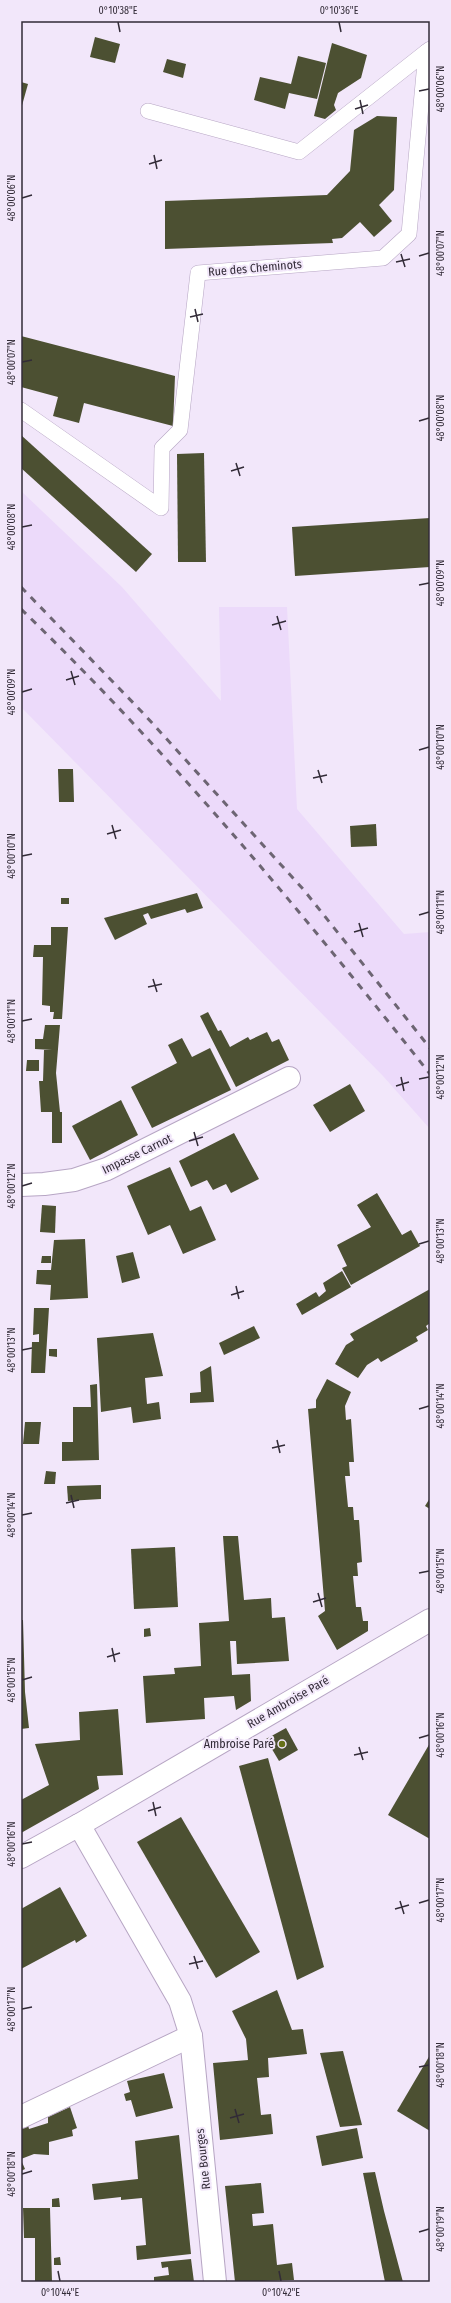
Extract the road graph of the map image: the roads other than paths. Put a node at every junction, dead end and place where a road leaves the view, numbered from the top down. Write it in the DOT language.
graph roads {
  1 [pos="428,51"];
  2 [pos="148,111"];
  3 [pos="21,410"];
  4 [pos="289,1078"];
  5 [pos="21,1185"];
  6 [pos="430,1620"];
  7 [pos="79,1825"];
  8 [pos="21,1857"];
  9 [pos="191,2036"];
  10 [pos="21,2117"];
  11 [pos="215,2282"];
  1 -- 2 [label="lane"];
  1 -- 3 [label="lane, Rue des Cheminots"];
  4 -- 5 [label="street, Impasse Carnot"];
  6 -- 7 [label="street, Rue Ambroise Paré"];
  7 -- 8 [label="street, Rue Ambroise Paré"];
  7 -- 9 [label="street, Rue Bourges"];
  9 -- 10 [label="street"];
  9 -- 11 [label="street, Rue Bourges"];
}
